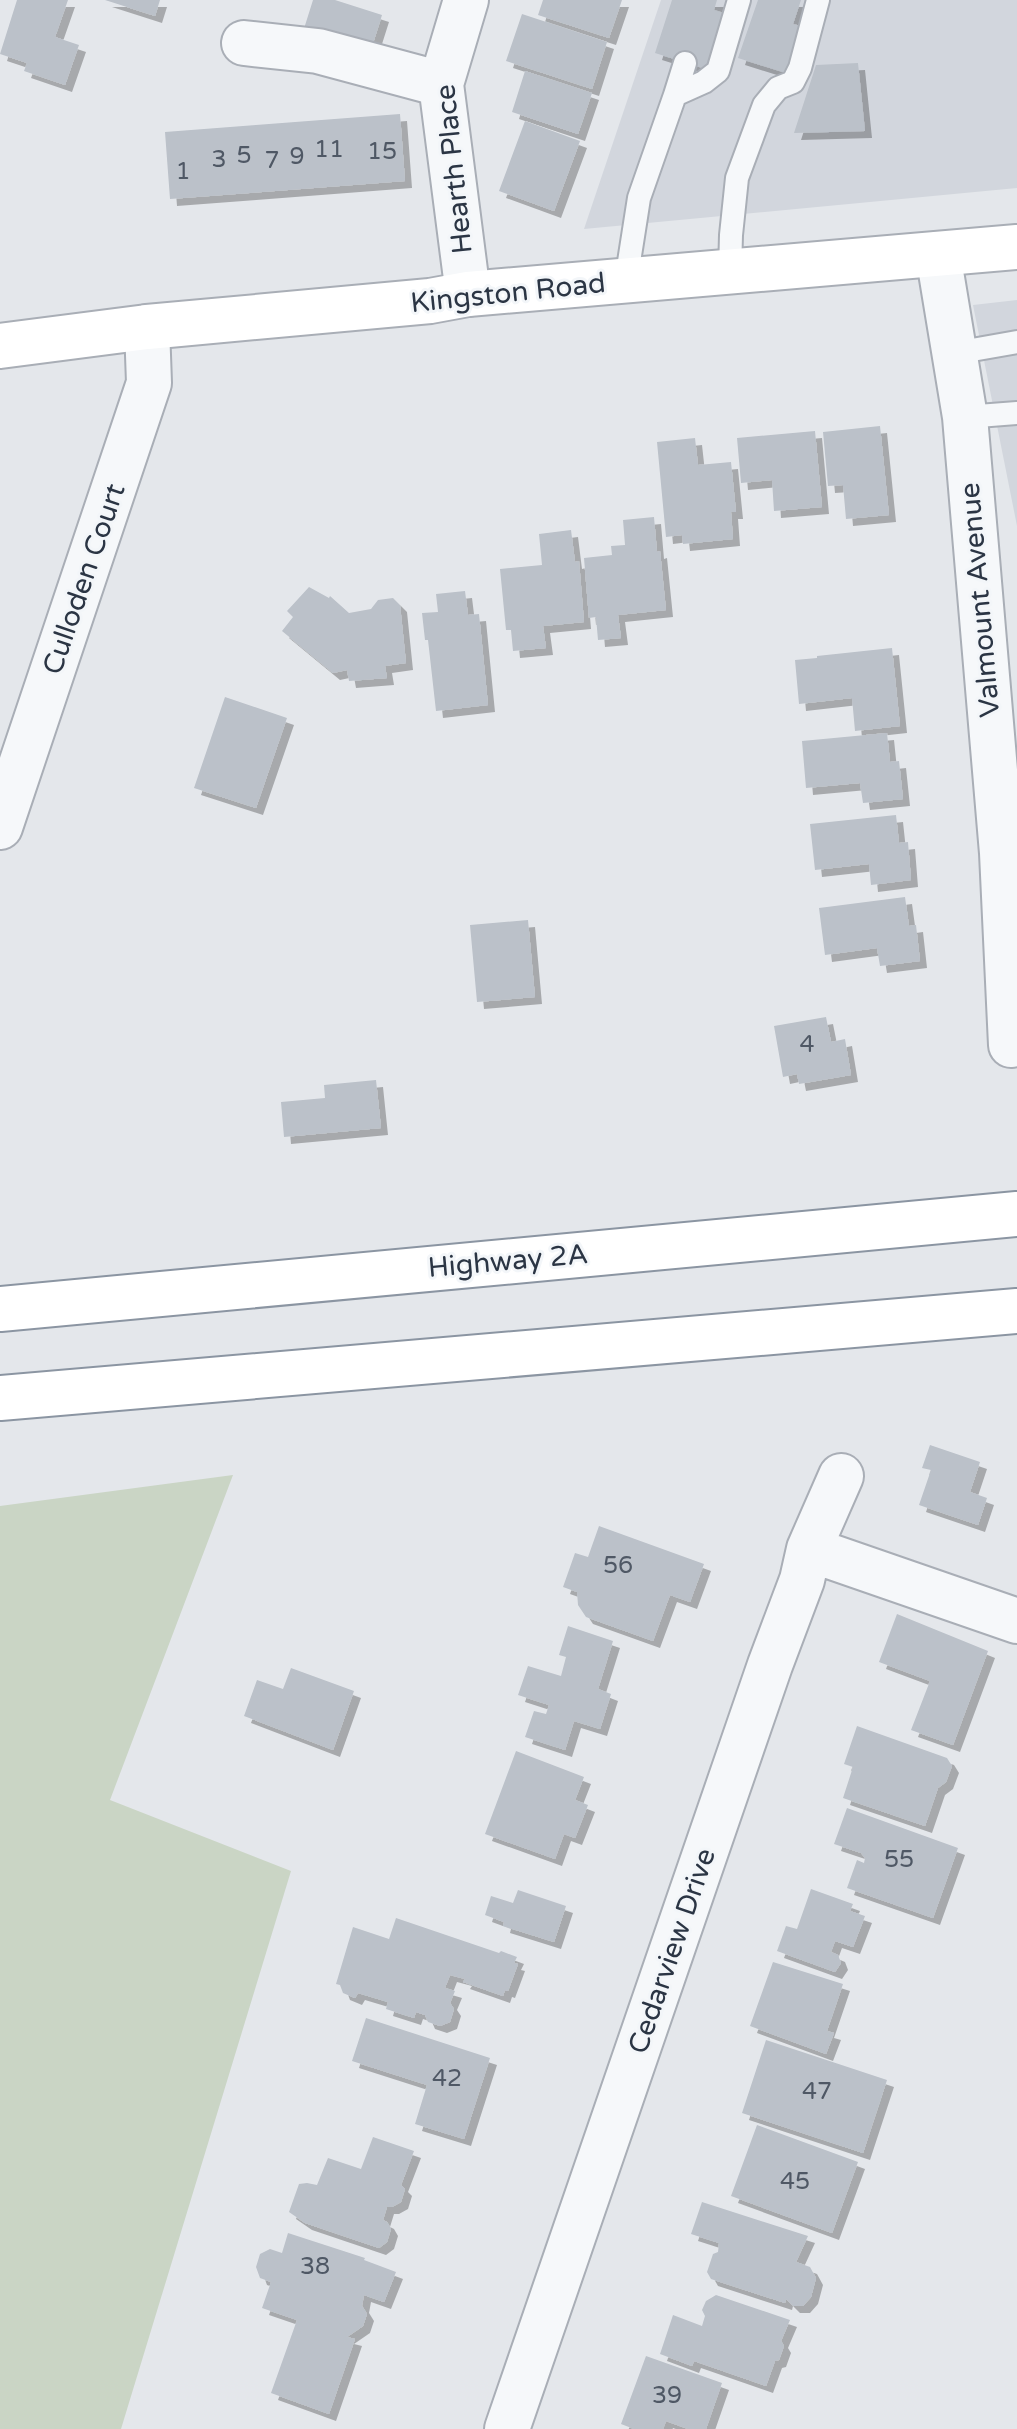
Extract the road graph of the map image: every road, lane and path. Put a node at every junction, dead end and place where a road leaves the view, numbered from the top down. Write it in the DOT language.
graph roads {
  1 [pos="466,0"];
  2 [pos="739,0"];
  3 [pos="818,0"];
  4 [pos="244,43"];
  5 [pos="685,63"];
  6 [pos="441,84"];
  7 [pos="675,95"];
  8 [pos="1017,247"];
  9 [pos="938,254"];
  10 [pos="730,272"];
  11 [pos="626,281"];
  12 [pos="468,294"];
  13 [pos="147,327"];
  14 [pos="1017,342"];
  15 [pos="0,346"];
  16 [pos="955,353"];
  17 [pos="1017,413"];
  18 [pos="965,417"];
  19 [pos="0,827"];
  20 [pos="1011,1045"];
  21 [pos="1017,1214"];
  22 [pos="0,1309"];
  23 [pos="1017,1311"];
  24 [pos="0,1398"];
  25 [pos="841,1476"];
  26 [pos="809,1549"];
  27 [pos="1017,1621"];
  28 [pos="507,2429"];
  1 -- 6 [label="street, Hearth Place"];
  2 -- 7 [label="lane"];
  3 -- 10 [label="lane"];
  4 -- 6 [label="street"];
  5 -- 7 [label="lane"];
  6 -- 12 [label="street, Hearth Place"];
  7 -- 11 [label="lane"];
  8 -- 9 [label="main road, Kingston Road"];
  9 -- 10 [label="main road, Kingston Road"];
  9 -- 16 [label="street, Valmount Avenue"];
  10 -- 11 [label="main road, Kingston Road"];
  11 -- 12 [label="main road, Kingston Road"];
  12 -- 13 [label="main road, Kingston Road"];
  13 -- 15 [label="main road, Kingston Road"];
  13 -- 19 [label="street, Culloden Court"];
  14 -- 16 [label="lane"];
  16 -- 18 [label="street, Valmount Avenue"];
  17 -- 18 [label="lane"];
  18 -- 20 [label="street, Valmount Avenue"];
  21 -- 22 [label="main road, Highway 2A"];
  23 -- 24 [label="main road"];
  25 -- 26 [label="street, Cedarview Drive"];
  26 -- 27 [label="street"];
  26 -- 28 [label="street, Cedarview Drive"];
}
